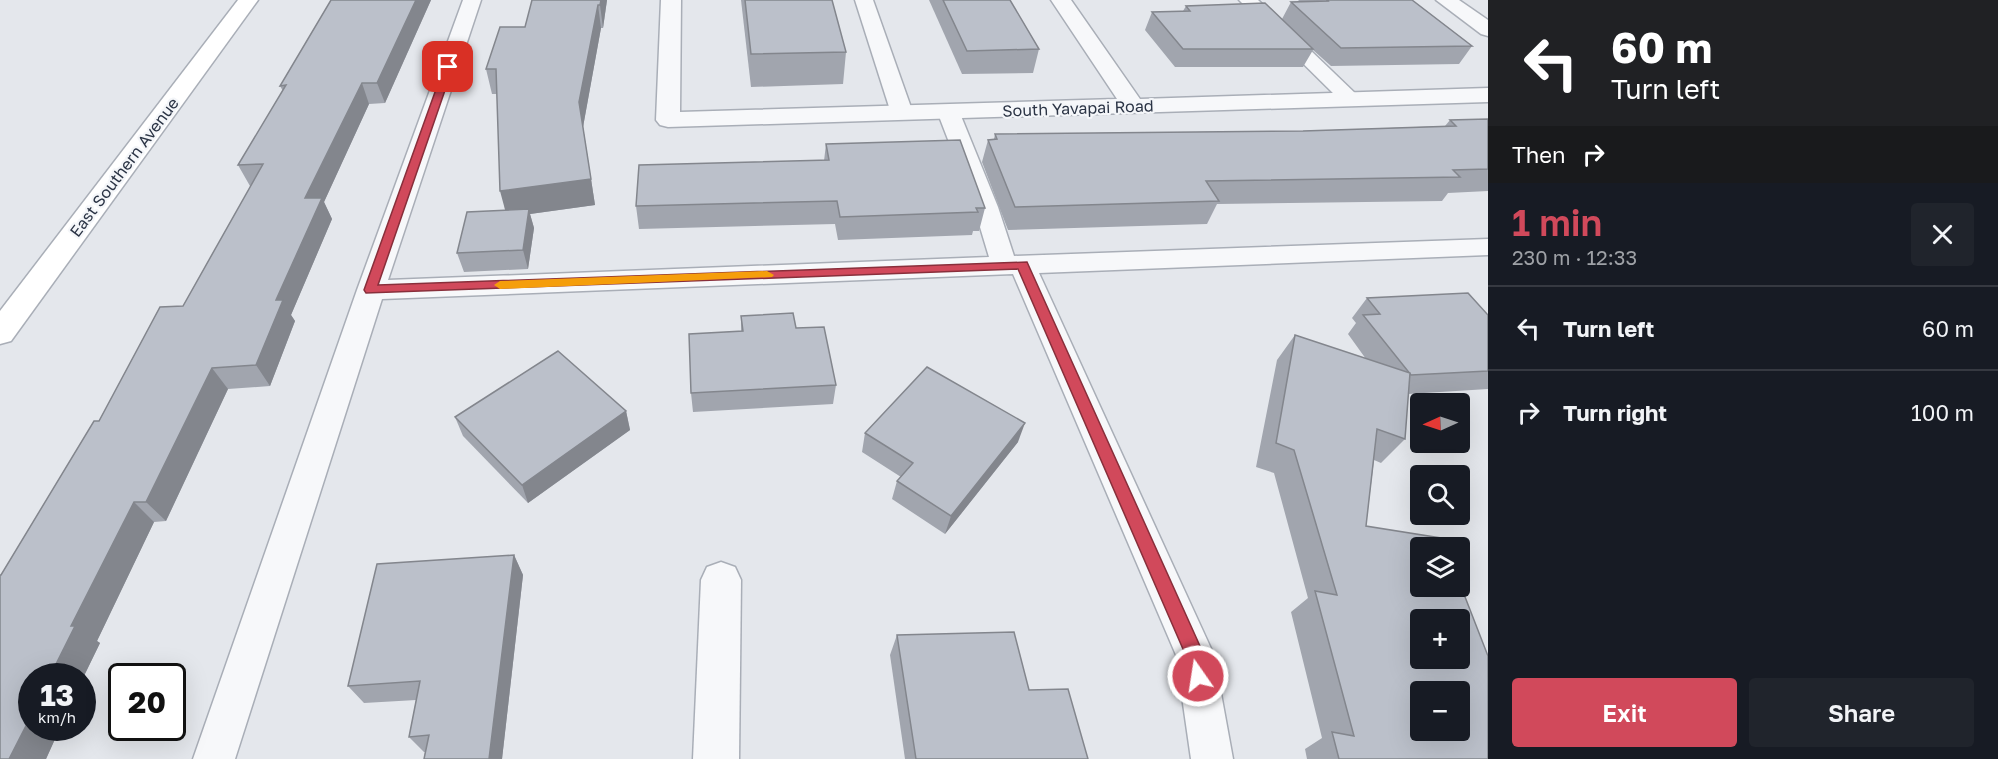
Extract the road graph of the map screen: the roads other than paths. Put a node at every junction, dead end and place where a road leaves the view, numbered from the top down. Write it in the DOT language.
graph roads {
  1 [pos="248,0"];
  2 [pos="472,0"];
  3 [pos="671,0"];
  4 [pos="864,0"];
  5 [pos="1060,0"];
  6 [pos="1248,0"];
  7 [pos="1446,0"];
  8 [pos="1488,30"];
  9 [pos="1488,95"];
  10 [pos="1350,99"];
  11 [pos="1133,106"];
  12 [pos="948,111"];
  13 [pos="902,113"];
  14 [pos="1488,247"];
  15 [pos="1013,265"];
  16 [pos="371,290"];
  17 [pos="0,333"];
  18 [pos="721,580"];
  19 [pos="214,759"];
  20 [pos="716,759"];
  21 [pos="1212,759"];
  1 -- 17 [label="main road, East Southern Avenue"];
  2 -- 16 [label="lane"];
  3 -- 13 [label="street, South Yavapai Road"];
  4 -- 13 [label="lane"];
  5 -- 11 [label="street"];
  6 -- 10 [label="lane"];
  7 -- 8 [label="street"];
  9 -- 10 [label="street, South Yavapai Road"];
  10 -- 11 [label="street, South Yavapai Road"];
  11 -- 12 [label="street, South Yavapai Road"];
  12 -- 13 [label="street, South Yavapai Road"];
  12 -- 15 [label="lane"];
  14 -- 15 [label="lane"];
  15 -- 16 [label="lane"];
  15 -- 21 [label="lane"];
  16 -- 19 [label="lane"];
  18 -- 20 [label="street"];
}
